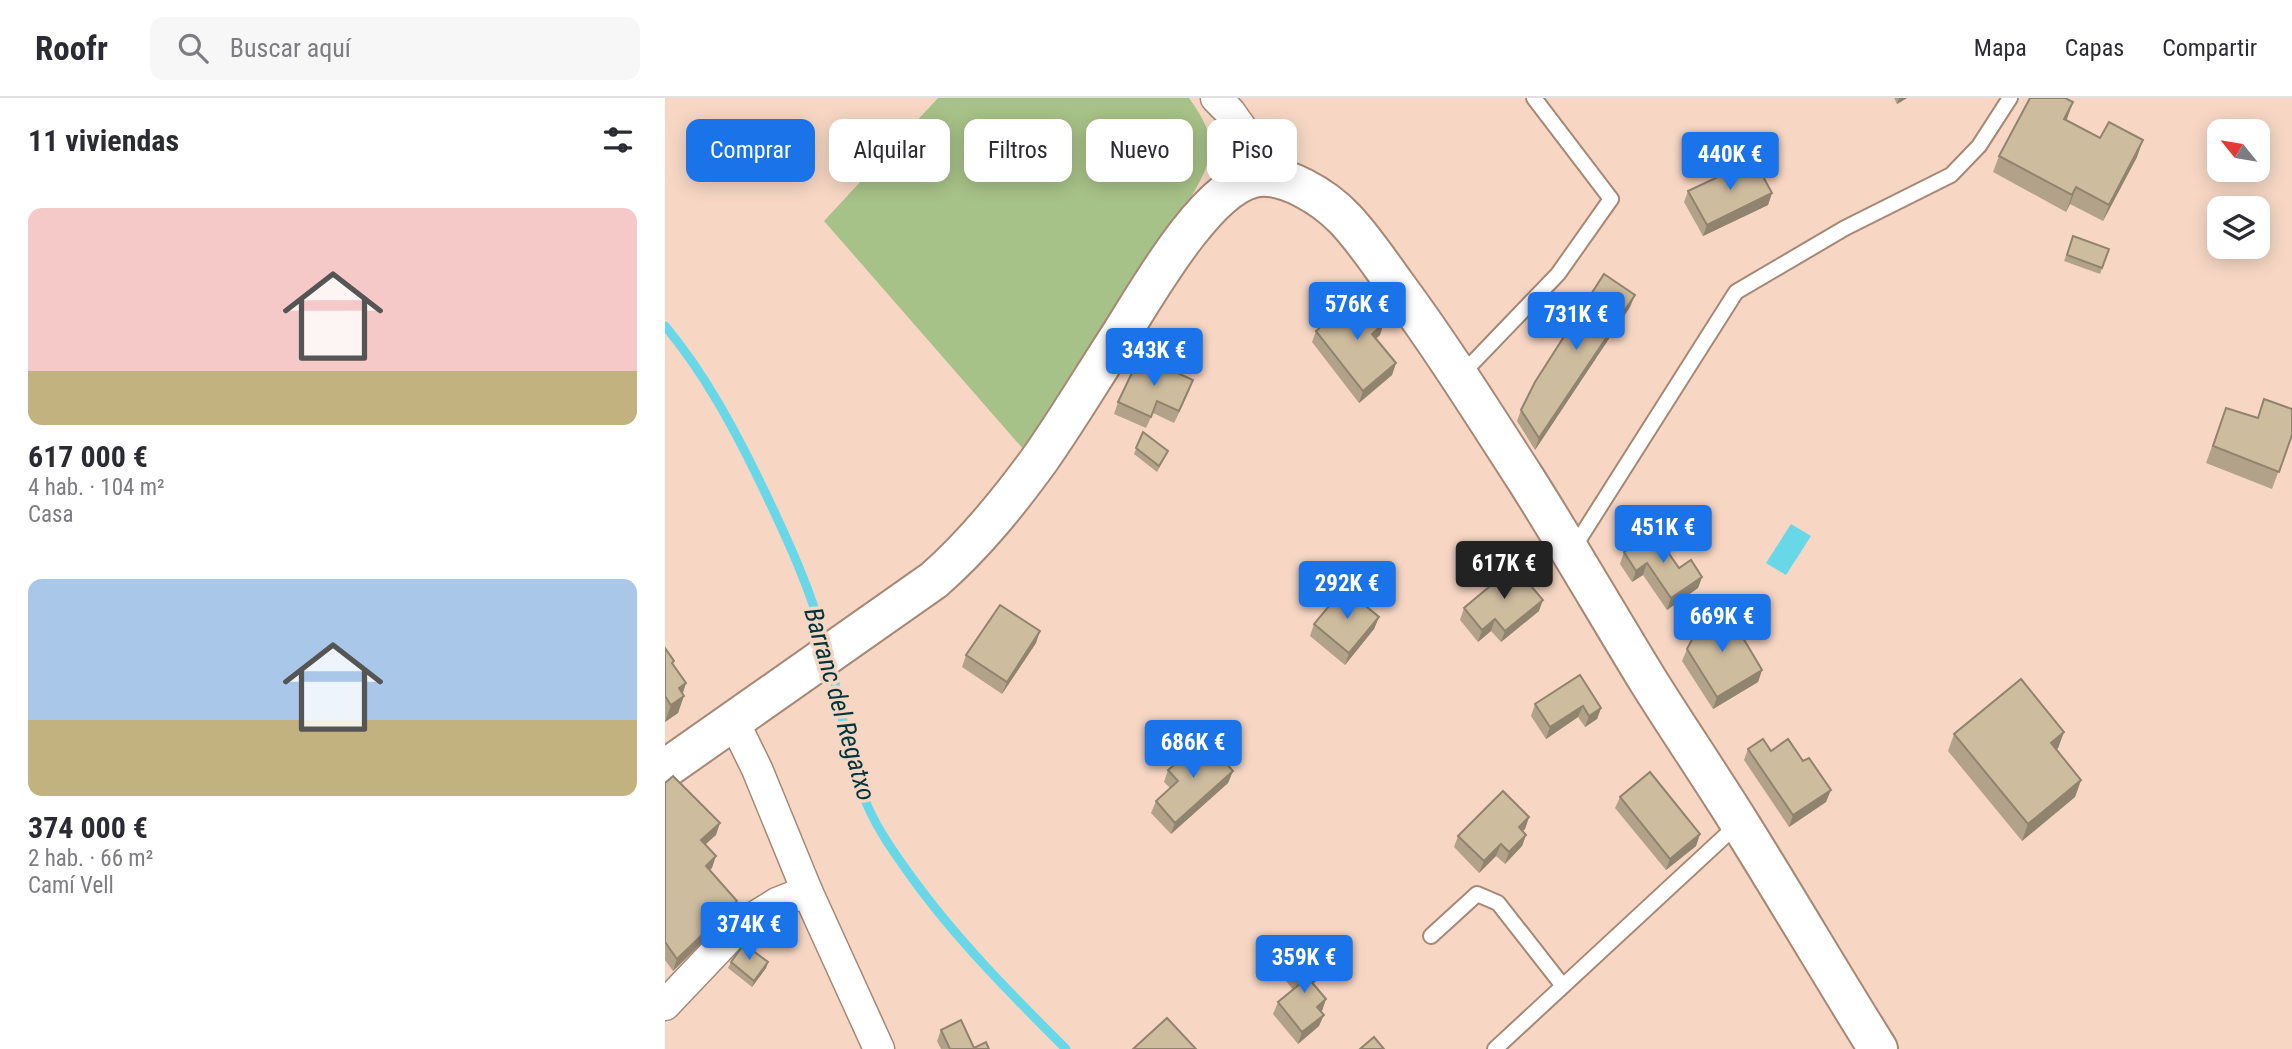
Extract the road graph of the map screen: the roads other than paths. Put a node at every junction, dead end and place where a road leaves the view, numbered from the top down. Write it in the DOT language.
graph roads {
  1 [pos="1216,98"];
  2 [pos="1534,98"];
  3 [pos="2010,98"];
  4 [pos="1235,119"];
  5 [pos="1247,182"];
  6 [pos="1285,182"];
  7 [pos="1459,376"];
  8 [pos="1571,551"];
  9 [pos="734,722"];
  10 [pos="669,763"];
  11 [pos="1739,822"];
  12 [pos="807,891"];
  13 [pos="1431,936"];
  14 [pos="1563,986"];
  15 [pos="665,1005"];
  16 [pos="879,1049"];
  17 [pos="1495,1049"];
  18 [pos="1878,1049"];
  1 -- 4 [label="street"];
  2 -- 7 [label="lane"];
  3 -- 8 [label="lane"];
  5 -- 9 [label="main road"];
  6 -- 7 [label="main road"];
  7 -- 8 [label="main road"];
  8 -- 11 [label="main road"];
  9 -- 10 [label="main road"];
  9 -- 12 [label="street"];
  11 -- 14 [label="lane"];
  11 -- 18 [label="main road"];
  12 -- 15 [label="street"];
  12 -- 16 [label="street"];
  13 -- 14 [label="lane"];
  14 -- 17 [label="lane"];
}
